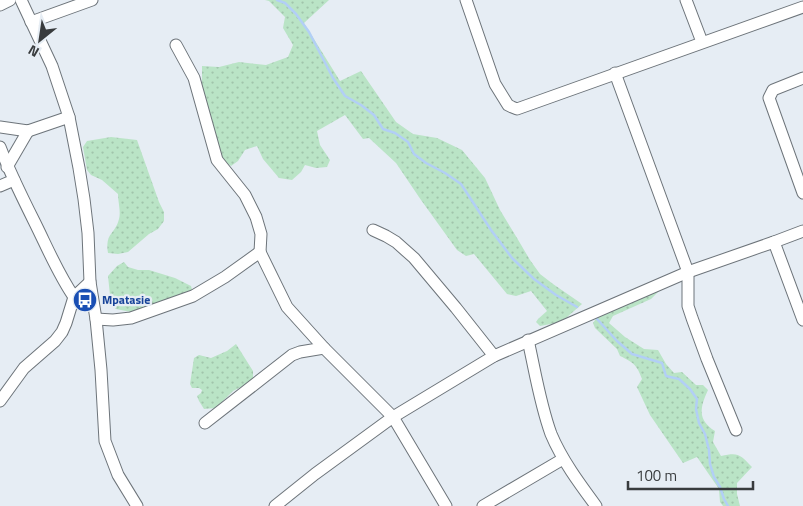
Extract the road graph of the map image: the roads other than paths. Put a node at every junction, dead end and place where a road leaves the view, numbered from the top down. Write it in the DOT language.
graph roads {
  1 [pos="10,0"];
  2 [pos="21,0"];
  3 [pos="92,0"];
  4 [pos="466,0"];
  5 [pos="686,0"];
  6 [pos="0,5"];
  7 [pos="803,7"];
  8 [pos="32,22"];
  9 [pos="702,42"];
  10 [pos="176,45"];
  11 [pos="615,73"];
  12 [pos="803,78"];
  13 [pos="70,117"];
  14 [pos="0,127"];
  15 [pos="28,131"];
  16 [pos="0,147"];
  17 [pos="7,166"];
  18 [pos="14,180"];
  19 [pos="0,186"];
  20 [pos="803,193"];
  21 [pos="372,230"];
  22 [pos="803,230"];
  23 [pos="774,242"];
  24 [pos="260,252"];
  25 [pos="688,272"];
  26 [pos="90,282"];
  27 [pos="74,297"];
  28 [pos="96,319"];
  29 [pos="803,320"];
  30 [pos="528,340"];
  31 [pos="324,348"];
  32 [pos="494,356"];
  33 [pos="0,401"];
  34 [pos="393,418"];
  35 [pos="205,423"];
  36 [pos="736,430"];
  37 [pos="563,459"];
  38 [pos="137,506"];
  39 [pos="275,506"];
  40 [pos="446,506"];
  41 [pos="483,506"];
  42 [pos="596,506"];
  1 -- 6 [label="street"];
  2 -- 8 [label="street"];
  3 -- 8 [label="street"];
  4 -- 11 [label="street"];
  5 -- 9 [label="street"];
  7 -- 9 [label="street"];
  8 -- 13 [label="street"];
  9 -- 11 [label="street"];
  10 -- 24 [label="street"];
  11 -- 25 [label="street"];
  12 -- 20 [label="street"];
  13 -- 15 [label="street"];
  13 -- 26 [label="street"];
  14 -- 15 [label="street"];
  15 -- 17 [label="street"];
  16 -- 17 [label="street"];
  17 -- 18 [label="street"];
  18 -- 19 [label="street"];
  18 -- 27 [label="street"];
  21 -- 32 [label="street"];
  22 -- 23 [label="street"];
  23 -- 25 [label="street"];
  23 -- 29 [label="street"];
  24 -- 28 [label="street"];
  24 -- 31 [label="street"];
  25 -- 30 [label="street"];
  25 -- 36 [label="street"];
  26 -- 27 [label="street"];
  26 -- 28 [label="street"];
  27 -- 33 [label="street"];
  28 -- 38 [label="street"];
  30 -- 32 [label="street"];
  30 -- 37 [label="street"];
  31 -- 34 [label="street"];
  31 -- 35 [label="street"];
  32 -- 34 [label="street"];
  34 -- 39 [label="street"];
  34 -- 40 [label="street"];
  37 -- 41 [label="street"];
  37 -- 42 [label="street"];
}
